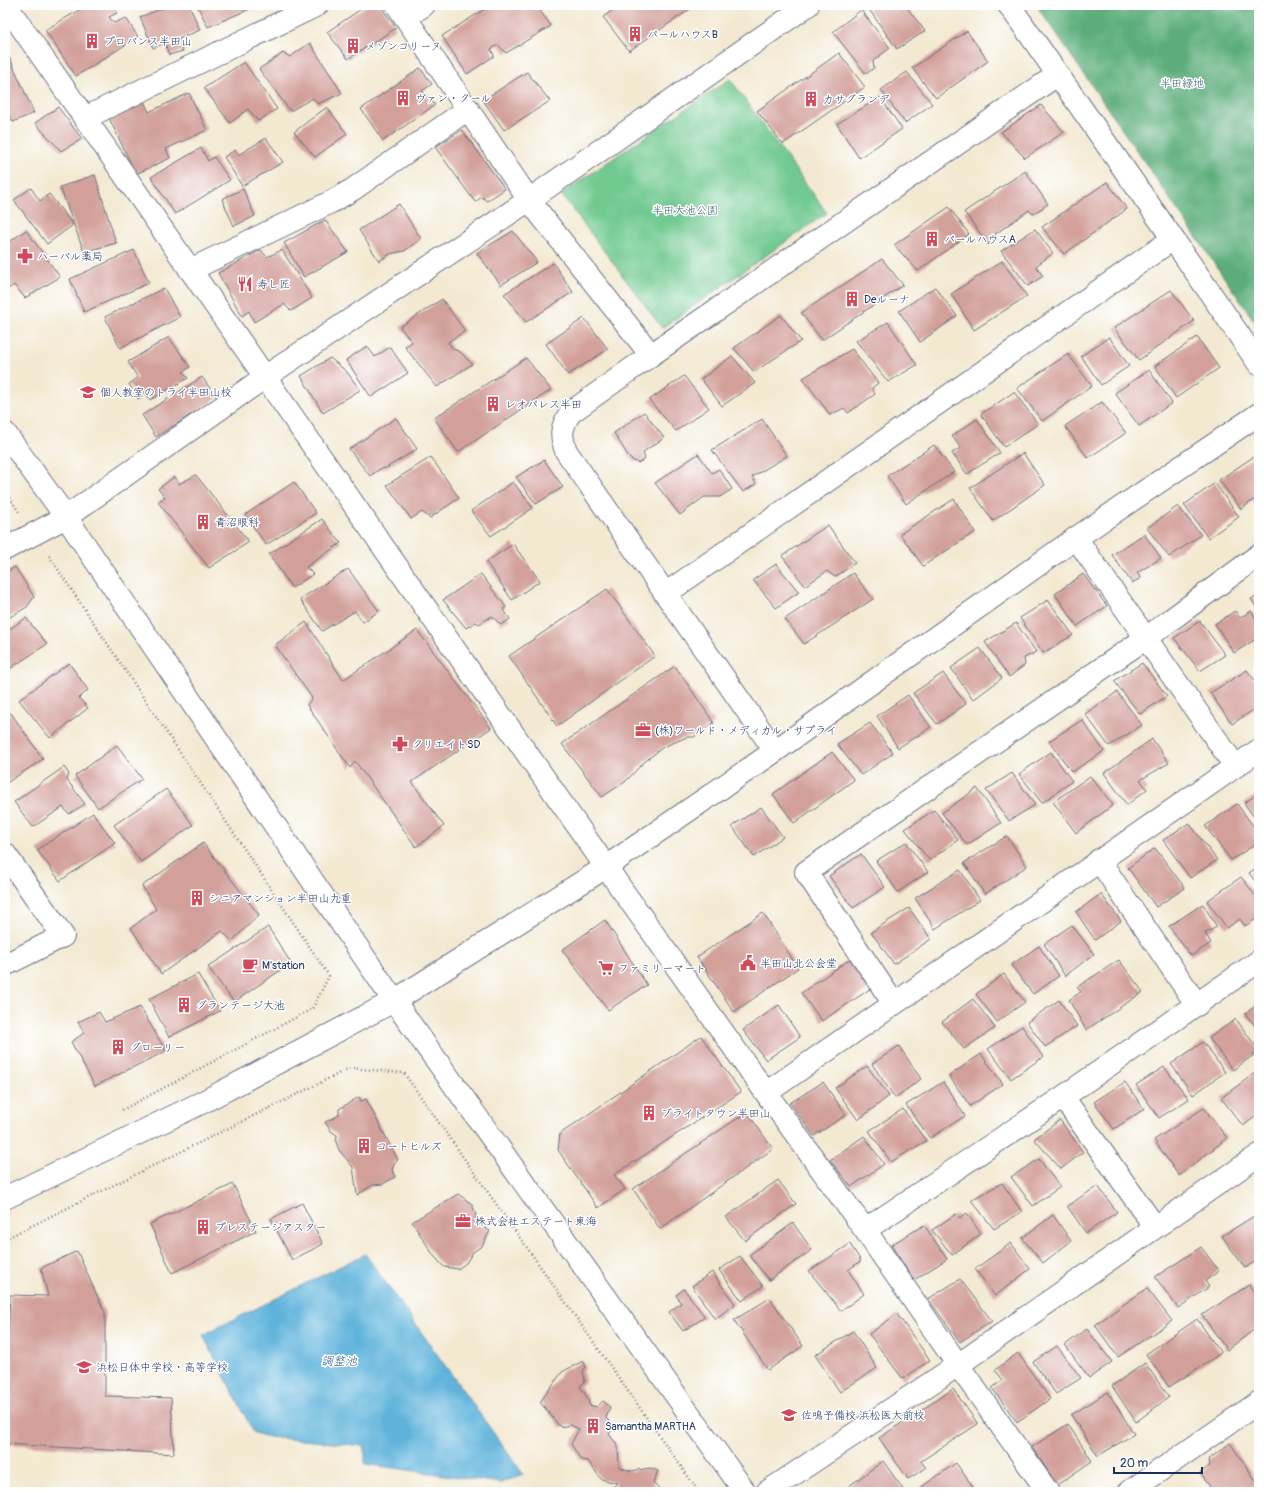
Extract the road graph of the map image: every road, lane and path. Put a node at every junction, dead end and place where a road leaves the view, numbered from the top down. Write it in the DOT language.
graph roads {
  1 [pos="6,5"];
  2 [pos="317,5"];
  3 [pos="424,5"];
  4 [pos="808,5"];
  5 [pos="1008,5"];
  6 [pos="402,11"];
  7 [pos="1057,75"];
  8 [pos="468,109"];
  9 [pos="85,118"];
  10 [pos="529,200"];
  11 [pos="1173,239"];
  12 [pos="190,270"];
  13 [pos="651,355"];
  14 [pos="1259,364"];
  15 [pos="265,377"];
  16 [pos="1259,414"];
  17 [pos="5,433"];
  18 [pos="66,517"];
  19 [pos="34,534"];
  20 [pos="1076,538"];
  21 [pos="5,549"];
  22 [pos="1259,555"];
  23 [pos="666,594"];
  24 [pos="1146,638"];
  25 [pos="1259,750"];
  26 [pos="775,751"];
  27 [pos="1235,766"];
  28 [pos="5,854"];
  29 [pos="1099,860"];
  30 [pos="606,867"];
  31 [pos="1259,961"];
  32 [pos="5,966"];
  33 [pos="394,1001"];
  34 [pos="894,1004"];
  35 [pos="1197,1005"];
  36 [pos="766,1093"];
  37 [pos="1063,1097"];
  38 [pos="117,1112"];
  39 [pos="1259,1155"];
  40 [pos="5,1198"];
  41 [pos="1155,1227"];
  42 [pos="865,1230"];
  43 [pos="5,1239"];
  44 [pos="958,1365"];
  45 [pos="1259,1402"];
  46 [pos="699,1492"];
  47 [pos="745,1492"];
  48 [pos="767,1492"];
  49 [pos="1048,1492"];
  50 [pos="1129,1492"];
  1 -- 9 [label="street"];
  2 -- 9 [label="street"];
  3 -- 6 [label="street"];
  4 -- 10 [label="street"];
  5 -- 7 [label="street"];
  6 -- 8 [label="street"];
  7 -- 11 [label="street"];
  7 -- 13 [label="street"];
  8 -- 10 [label="street"];
  8 -- 12 [label="street"];
  9 -- 12 [label="street"];
  10 -- 13 [label="street"];
  10 -- 15 [label="street"];
  11 -- 14 [label="street"];
  11 -- 23 [label="street"];
  12 -- 15 [label="street"];
  13 -- 23 [label="street"];
  15 -- 18 [label="street"];
  15 -- 30 [label="street"];
  16 -- 20 [label="street"];
  17 -- 18 [label="street"];
  18 -- 19 [label="street"];
  18 -- 33 [label="street"];
  19 -- 21 [label="street"];
  19 -- 38 [label="path"];
  20 -- 24 [label="street"];
  20 -- 26 [label="street"];
  22 -- 24 [label="street"];
  23 -- 26 [label="street"];
  24 -- 27 [label="street"];
  24 -- 34 [label="street"];
  25 -- 27 [label="street"];
  26 -- 30 [label="street"];
  27 -- 29 [label="street"];
  28 -- 32 [label="street"];
  29 -- 34 [label="street"];
  29 -- 35 [label="street"];
  30 -- 33 [label="street"];
  30 -- 36 [label="street"];
  31 -- 35 [label="street"];
  33 -- 40 [label="street"];
  33 -- 47 [label="street"];
  34 -- 36 [label="street"];
  35 -- 37 [label="street"];
  36 -- 42 [label="street"];
  37 -- 41 [label="street"];
  37 -- 42 [label="street"];
  39 -- 41 [label="street"];
  41 -- 44 [label="street"];
  42 -- 44 [label="street"];
  43 -- 46 [label="path"];
  44 -- 48 [label="street"];
  44 -- 49 [label="street"];
  45 -- 50 [label="street"];
}
